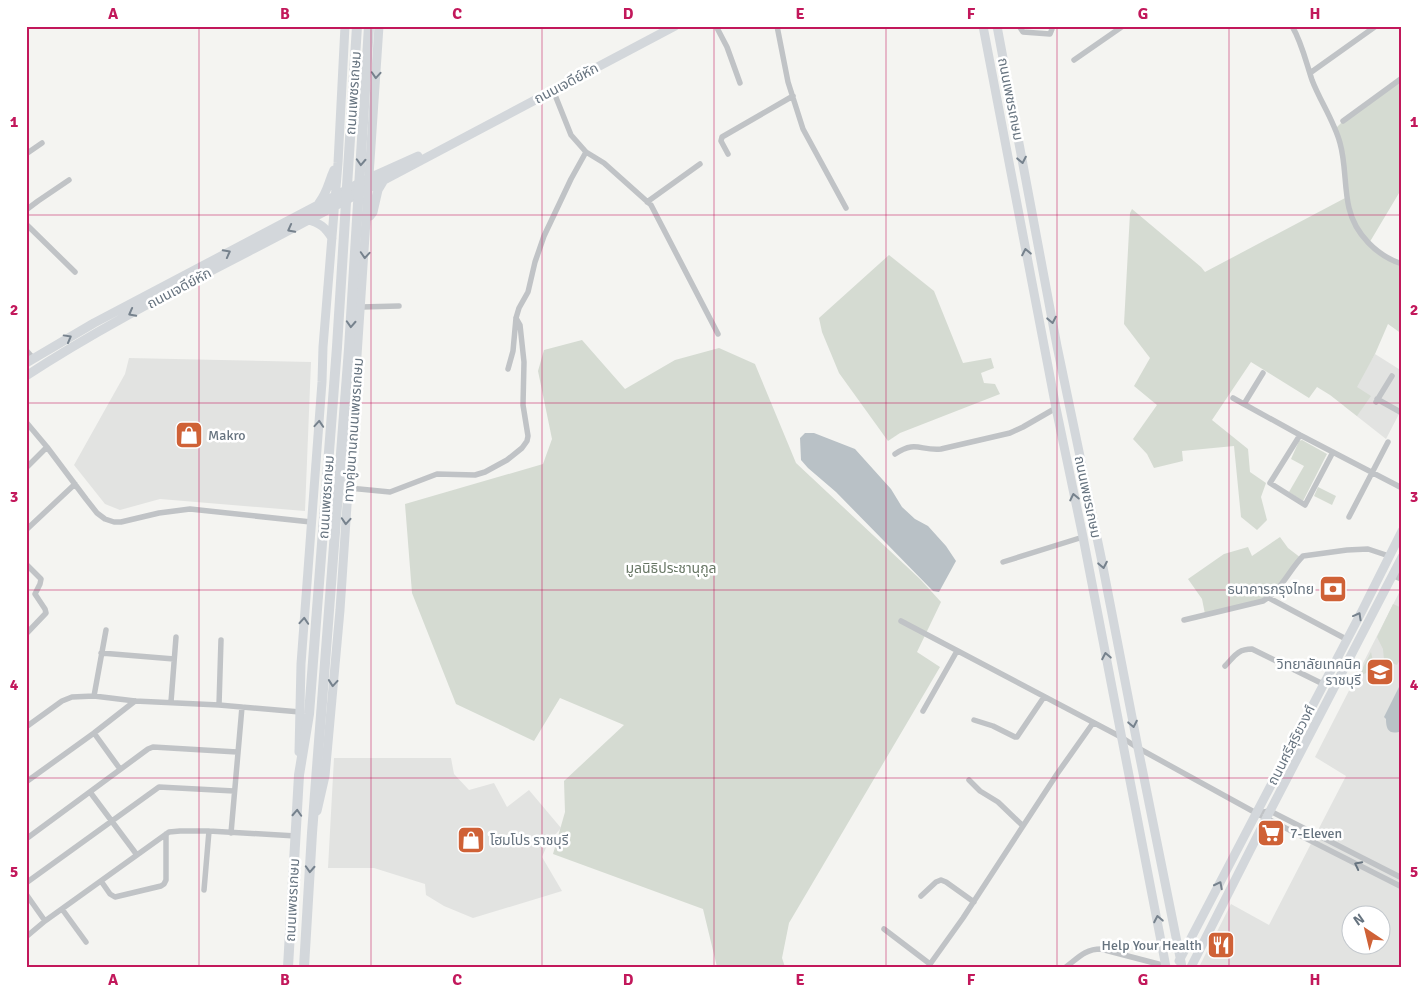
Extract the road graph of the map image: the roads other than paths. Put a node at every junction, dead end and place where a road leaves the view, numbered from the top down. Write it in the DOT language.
graph roads {
  1 [pos="345,26"];
  2 [pos="357,26"];
  3 [pos="369,26"];
  4 [pos="380,26"];
  5 [pos="675,26"];
  6 [pos="716,26"];
  7 [pos="777,26"];
  8 [pos="983,26"];
  9 [pos="997,26"];
  10 [pos="1019,26"];
  11 [pos="1051,26"];
  12 [pos="1123,26"];
  13 [pos="1292,26"];
  14 [pos="1376,26"];
  15 [pos="1074,60"];
  16 [pos="1310,73"];
  17 [pos="1402,78"];
  18 [pos="740,83"];
  19 [pos="553,90"];
  20 [pos="793,96"];
  21 [pos="1343,122"];
  22 [pos="457,140"];
  23 [pos="42,143"];
  24 [pos="371,152"];
  25 [pos="586,152"];
  26 [pos="26,154"];
  27 [pos="728,154"];
  28 [pos="338,163"];
  29 [pos="700,164"];
  30 [pos="388,169"];
  31 [pos="68,180"];
  32 [pos="385,180"];
  33 [pos="369,183"];
  34 [pos="335,196"];
  35 [pos="647,202"];
  36 [pos="318,206"];
  37 [pos="334,206"];
  38 [pos="846,208"];
  39 [pos="26,210"];
  40 [pos="308,220"];
  41 [pos="367,222"];
  42 [pos="26,224"];
  43 [pos="332,238"];
  44 [pos="1402,264"];
  45 [pos="75,272"];
  46 [pos="361,306"];
  47 [pos="399,306"];
  48 [pos="516,318"];
  49 [pos="718,334"];
  50 [pos="26,350"];
  51 [pos="1059,356"];
  52 [pos="1047,358"];
  53 [pos="30,360"];
  54 [pos="508,369"];
  55 [pos="1263,373"];
  56 [pos="26,376"];
  57 [pos="1392,376"];
  58 [pos="1233,398"];
  59 [pos="1244,404"];
  60 [pos="1056,408"];
  61 [pos="1402,413"];
  62 [pos="26,422"];
  63 [pos="1300,435"];
  64 [pos="1388,442"];
  65 [pos="48,447"];
  66 [pos="1333,452"];
  67 [pos="895,454"];
  68 [pos="26,468"];
  69 [pos="1372,473"];
  70 [pos="74,484"];
  71 [pos="349,488"];
  72 [pos="1402,488"];
  73 [pos="1349,517"];
  74 [pos="311,522"];
  75 [pos="26,530"];
  76 [pos="1402,531"];
  77 [pos="1082,537"];
  78 [pos="1389,556"];
  79 [pos="1402,557"];
  80 [pos="1003,562"];
  81 [pos="26,564"];
  82 [pos="1383,569"];
  83 [pos="1398,576"];
  84 [pos="1269,598"];
  85 [pos="1184,620"];
  86 [pos="901,621"];
  87 [pos="106,630"];
  88 [pos="26,634"];
  89 [pos="176,637"];
  90 [pos="1346,639"];
  91 [pos="221,640"];
  92 [pos="957,651"];
  93 [pos="101,653"];
  94 [pos="174,659"];
  95 [pos="1225,666"];
  96 [pos="1322,684"];
  97 [pos="94,696"];
  98 [pos="1044,697"];
  99 [pos="135,701"];
  100 [pos="171,702"];
  101 [pos="219,705"];
  102 [pos="242,707"];
  103 [pos="923,710"];
  104 [pos="300,712"];
  105 [pos="974,720"];
  106 [pos="1093,723"];
  107 [pos="26,727"];
  108 [pos="94,733"];
  109 [pos="1121,737"];
  110 [pos="1138,748"];
  111 [pos="237,752"];
  112 [pos="120,769"];
  113 [pos="299,774"];
  114 [pos="969,780"];
  115 [pos="26,782"];
  116 [pos="234,791"];
  117 [pos="90,792"];
  118 [pos="1256,814"];
  119 [pos="1268,815"];
  120 [pos="112,821"];
  121 [pos="1023,826"];
  122 [pos="209,831"];
  123 [pos="231,833"];
  124 [pos="312,833"];
  125 [pos="166,834"];
  126 [pos="296,836"];
  127 [pos="26,839"];
  128 [pos="137,854"];
  129 [pos="1377,865"];
  130 [pos="1373,873"];
  131 [pos="1402,878"];
  132 [pos="100,881"];
  133 [pos="26,883"];
  134 [pos="1402,887"];
  135 [pos="204,890"];
  136 [pos="26,894"];
  137 [pos="921,896"];
  138 [pos="974,902"];
  139 [pos="62,909"];
  140 [pos="45,921"];
  141 [pos="884,929"];
  142 [pos="26,937"];
  143 [pos="86,942"];
  144 [pos="1179,964"];
  145 [pos="929,966"];
  146 [pos="288,967"];
  147 [pos="304,967"];
  148 [pos="1066,967"];
  149 [pos="1166,967"];
  150 [pos="1191,967"];
  1 -- 28 [label="main road"];
  2 -- 113 [label="highway, ถนนเพชรเกษม"];
  3 -- 124 [label="highway, ถนนเพชรเกษม, one-way"];
  4 -- 24 [label="main road, ทางคู่ขนานถนนเพชรเกษม, one-way"];
  5 -- 19 [label="main road, ถนนเจดีย์หัก"];
  6 -- 18 [label="street"];
  7 -- 20 [label="street"];
  52 -- 8 [label="main road, ถนนเพชรเกษม, one-way"];
  9 -- 51 [label="main road, ถนนเพชรเกษม, one-way"];
  10 -- 11 [label="street"];
  12 -- 15 [label="street"];
  13 -- 16 [label="street"];
  14 -- 16 [label="street"];
  16 -- 44 [label="street"];
  17 -- 21 [label="street"];
  19 -- 22 [label="main road, ถนนเจดีย์หัก"];
  19 -- 25 [label="street"];
  20 -- 27 [label="street"];
  20 -- 38 [label="street"];
  22 -- 30 [label="main road, ถนนเจดีย์หัก"];
  22 -- 32 [label="main road, ถนนเจดีย์หัก"];
  23 -- 26 [label="street"];
  24 -- 30 [label="main road"];
  24 -- 33 [label="main road, ทางคู่ขนานถนนเพชรเกษม"];
  25 -- 35 [label="street"];
  25 -- 48 [label="street"];
  28 -- 34 [label="main road"];
  28 -- 36 [label="main road"];
  29 -- 35 [label="street"];
  30 -- 33 [label="main road, ถนนเจดีย์หัก"];
  31 -- 39 [label="street"];
  32 -- 33 [label="main road, ถนนเจดีย์หัก"];
  32 -- 41 [label="main road"];
  33 -- 34 [label="main road, ถนนเจดีย์หัก"];
  33 -- 37 [label="main road, ถนนเจดีย์หัก"];
  33 -- 41 [label="main road, ทางคู่ขนานถนนเพชรเกษม"];
  34 -- 36 [label="main road, ถนนเจดีย์หัก"];
  34 -- 37 [label="main road"];
  35 -- 49 [label="street"];
  53 -- 36 [label="main road, ถนนเจดีย์หัก, one-way"];
  37 -- 40 [label="main road, ถนนเจดีย์หัก"];
  37 -- 43 [label="main road"];
  40 -- 43 [label="main road"];
  40 -- 56 [label="main road, ถนนเจดีย์หัก, one-way"];
  41 -- 46 [label="main road, ทางคู่ขนานถนนเพชรเกษม, one-way"];
  42 -- 45 [label="street"];
  74 -- 43 [label="main road, one-way"];
  46 -- 47 [label="street"];
  46 -- 71 [label="main road, ทางคู่ขนานถนนเพชรเกษม"];
  48 -- 54 [label="street"];
  48 -- 71 [label="street"];
  50 -- 53 [label="street"];
  51 -- 52 [label="main road"];
  51 -- 110 [label="main road, ถนนเพชรเกษม, one-way"];
  52 -- 60 [label="main road, ถนนเพชรเกษม"];
  55 -- 59 [label="street"];
  57 -- 61 [label="street"];
  58 -- 59 [label="street"];
  59 -- 63 [label="street"];
  60 -- 67 [label="street"];
  77 -- 60 [label="main road, ถนนเพชรเกษม, one-way"];
  62 -- 65 [label="street"];
  63 -- 66 [label="street"];
  63 -- 66 [label="street"];
  64 -- 69 [label="street"];
  65 -- 68 [label="street"];
  65 -- 70 [label="street"];
  66 -- 69 [label="street"];
  69 -- 72 [label="street"];
  69 -- 73 [label="street"];
  70 -- 74 [label="street"];
  70 -- 75 [label="street"];
  71 -- 124 [label="main road, ทางคู่ขนานถนนเพชรเกษม, one-way"];
  104 -- 74 [label="main road, one-way"];
  76 -- 78 [label="main road, ถนนศรีสุริยวงศ์"];
  77 -- 80 [label="street"];
  109 -- 77 [label="main road, ถนนเพชรเกษม, one-way"];
  78 -- 82 [label="main road, ถนนศรีสุริยวงศ์"];
  78 -- 84 [label="street"];
  79 -- 83 [label="main road, ถนนศรีสุริยวงศ์"];
  81 -- 88 [label="street"];
  82 -- 83 [label="main road"];
  90 -- 82 [label="main road, ถนนศรีสุริยวงศ์, one-way"];
  83 -- 119 [label="main road, ถนนศรีสุริยวงศ์"];
  84 -- 85 [label="street"];
  84 -- 90 [label="street"];
  86 -- 92 [label="street"];
  87 -- 93 [label="street"];
  89 -- 94 [label="street"];
  90 -- 96 [label="main road, ถนนศรีสุริยวงศ์"];
  91 -- 101 [label="street"];
  92 -- 98 [label="street"];
  92 -- 103 [label="street"];
  93 -- 94 [label="street"];
  93 -- 97 [label="street"];
  94 -- 100 [label="street"];
  95 -- 96 [label="street"];
  96 -- 118 [label="main road, ถนนศรีสุริยวงศ์"];
  97 -- 99 [label="street"];
  97 -- 107 [label="street"];
  98 -- 105 [label="street"];
  98 -- 106 [label="street"];
  99 -- 100 [label="street"];
  99 -- 108 [label="street"];
  100 -- 101 [label="street"];
  101 -- 102 [label="street"];
  102 -- 104 [label="street"];
  102 -- 111 [label="street"];
  104 -- 113 [label="main road"];
  106 -- 109 [label="street"];
  106 -- 121 [label="street"];
  108 -- 112 [label="street"];
  108 -- 115 [label="street"];
  109 -- 110 [label="street"];
  149 -- 109 [label="main road, ถนนเพชรเกษม, one-way"];
  110 -- 118 [label="street"];
  110 -- 144 [label="main road, ถนนเพชรเกษม"];
  111 -- 112 [label="street"];
  111 -- 116 [label="street"];
  112 -- 117 [label="street"];
  126 -- 113 [label="highway, ถนนเพชรเกษม, one-way"];
  114 -- 121 [label="street"];
  116 -- 120 [label="street"];
  116 -- 123 [label="street"];
  117 -- 120 [label="street"];
  117 -- 127 [label="street"];
  118 -- 119 [label="street"];
  144 -- 118 [label="main road, ถนนศรีสุริยวงศ์, one-way"];
  119 -- 129 [label="street"];
  130 -- 119 [label="street, one-way"];
  119 -- 150 [label="main road, ถนนศรีสุริยวงศ์"];
  120 -- 128 [label="street"];
  120 -- 133 [label="street"];
  121 -- 138 [label="street"];
  122 -- 123 [label="street"];
  122 -- 125 [label="street"];
  122 -- 135 [label="street"];
  123 -- 126 [label="street"];
  124 -- 147 [label="highway, ถนนเพชรเกษม, one-way"];
  125 -- 128 [label="street"];
  125 -- 132 [label="street"];
  126 -- 146 [label="highway, ถนนเพชรเกษม"];
  128 -- 132 [label="street"];
  129 -- 130 [label="street"];
  129 -- 131 [label="street"];
  130 -- 134 [label="street"];
  132 -- 139 [label="street"];
  136 -- 140 [label="street"];
  137 -- 138 [label="street"];
  138 -- 145 [label="street"];
  139 -- 140 [label="street"];
  139 -- 143 [label="street"];
  140 -- 142 [label="street"];
  141 -- 145 [label="street"];
  148 -- 149 [label="street"];
}
